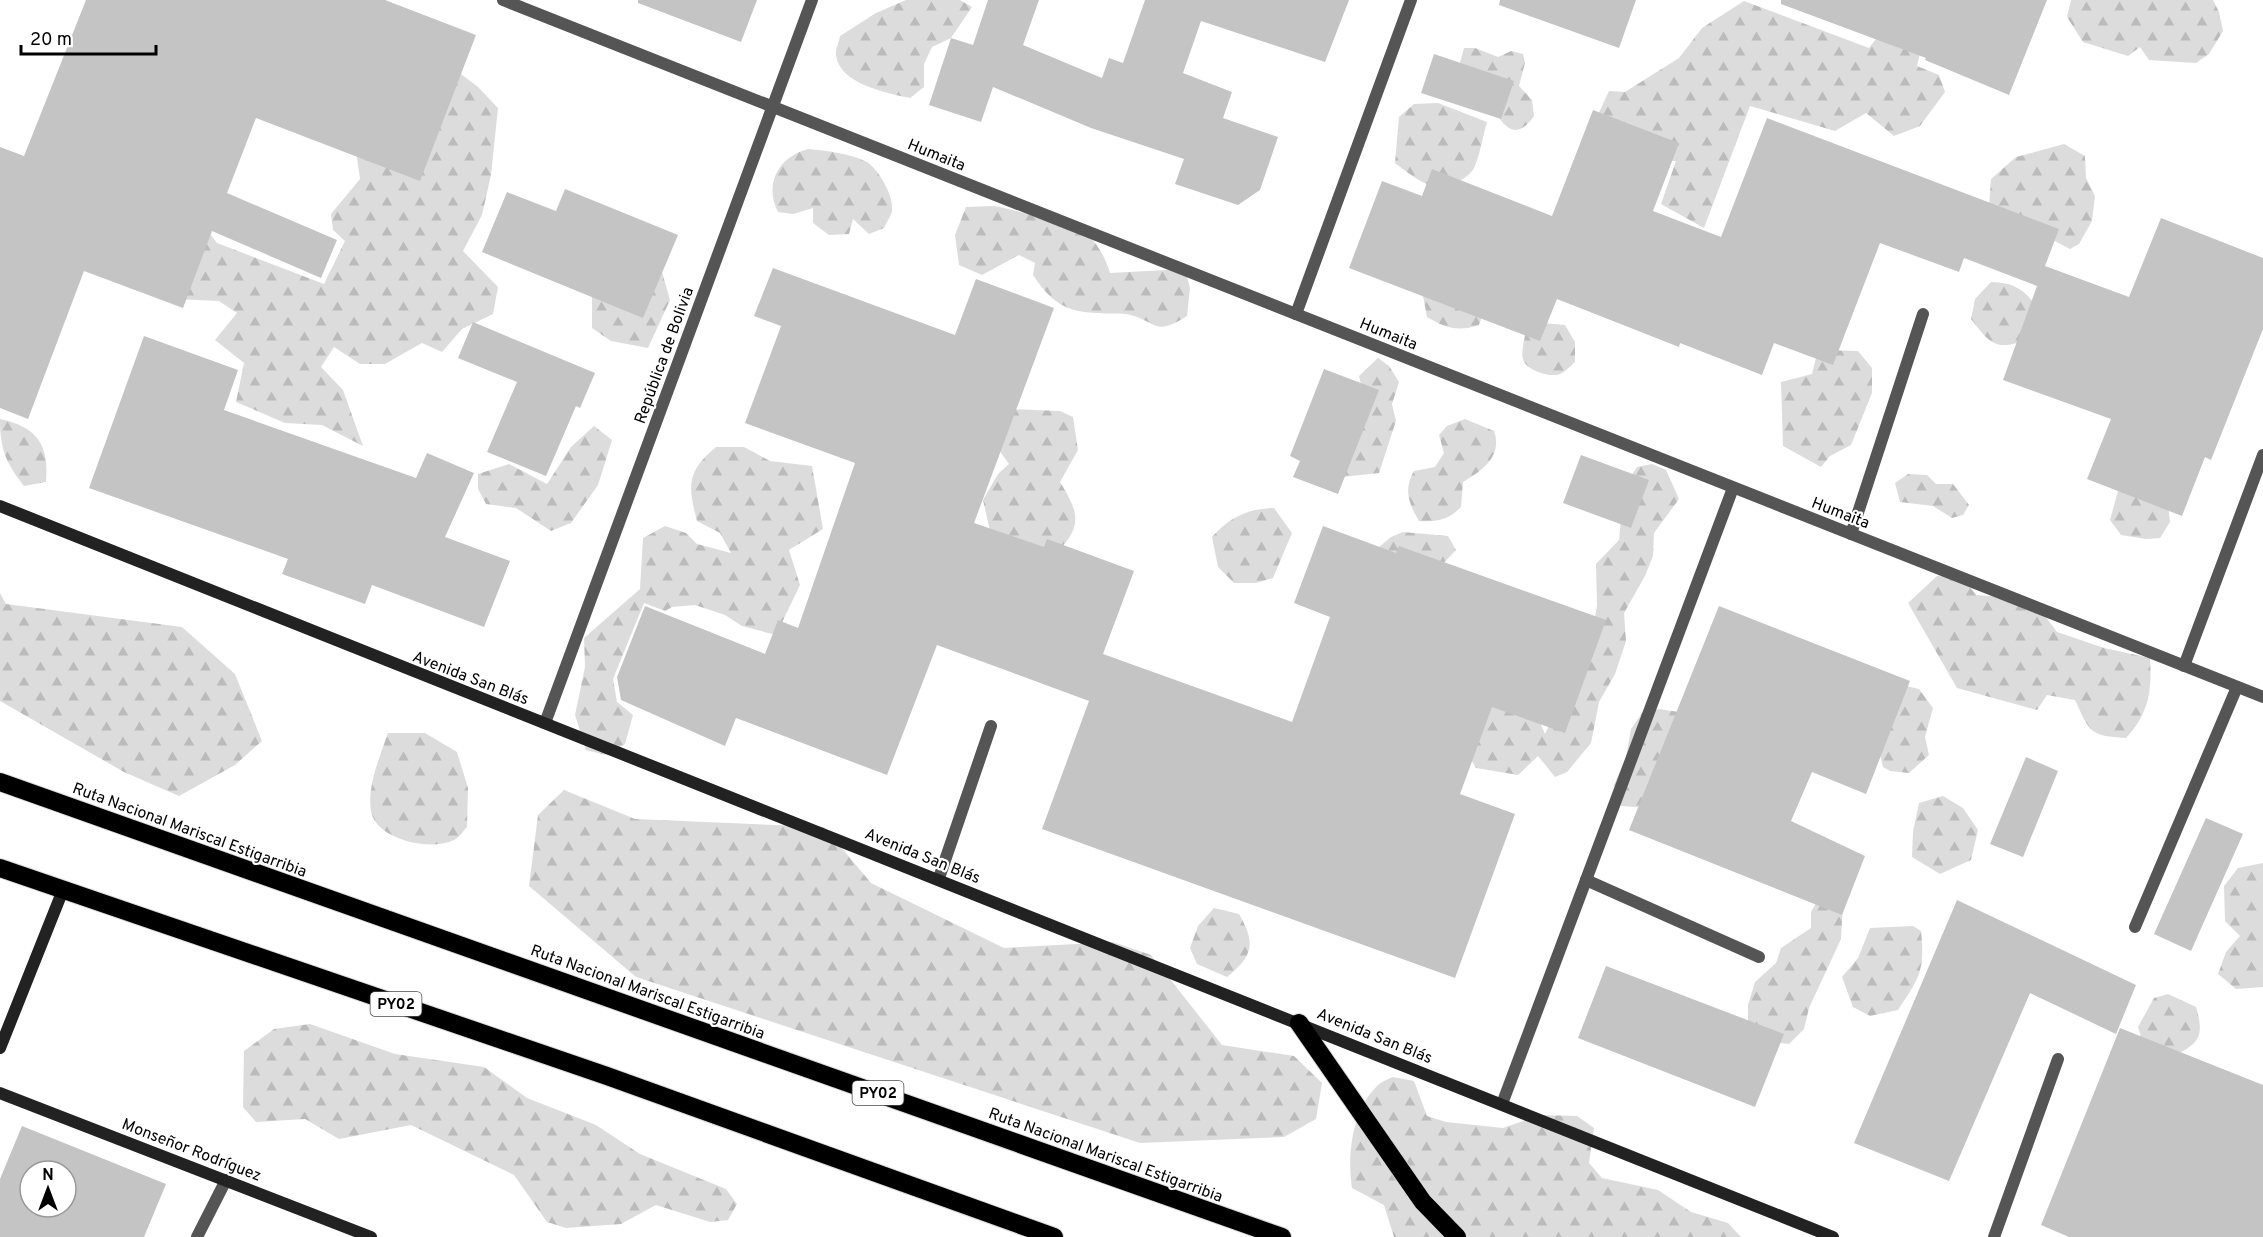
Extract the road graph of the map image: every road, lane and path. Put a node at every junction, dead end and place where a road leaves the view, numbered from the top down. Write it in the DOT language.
graph roads {
  1 [pos="503,0"];
  2 [pos="812,0"];
  3 [pos="1411,0"];
  4 [pos="772,107"];
  5 [pos="1296,314"];
  6 [pos="1923,314"];
  7 [pos="2263,455"];
  8 [pos="1733,488"];
  9 [pos="0,506"];
  10 [pos="1851,534"];
  11 [pos="2184,666"];
  12 [pos="2237,687"];
  13 [pos="2263,697"];
  14 [pos="545,723"];
  15 [pos="991,726"];
  16 [pos="0,782"];
  17 [pos="0,868"];
  18 [pos="939,878"];
  19 [pos="1587,880"];
  20 [pos="63,890"];
  21 [pos="2135,927"];
  22 [pos="1759,957"];
  23 [pos="1299,1023"];
  24 [pos="0,1048"];
  25 [pos="2058,1059"];
  26 [pos="0,1093"];
  27 [pos="1502,1104"];
  28 [pos="226,1180"];
  29 [pos="197,1237"];
  30 [pos="371,1237"];
  31 [pos="1054,1237"];
  32 [pos="1282,1237"];
  33 [pos="1457,1237"];
  34 [pos="1833,1237"];
  35 [pos="1994,1237"];
  1 -- 4 [label="street, Humaita"];
  2 -- 4 [label="street, República de Bolivia"];
  3 -- 5 [label="street"];
  4 -- 5 [label="street, Humaita"];
  4 -- 14 [label="street, República de Bolivia"];
  5 -- 8 [label="street, Humaita"];
  6 -- 10 [label="street"];
  7 -- 11 [label="street"];
  8 -- 10 [label="street, Humaita"];
  8 -- 19 [label="street"];
  9 -- 14 [label="street, Avenida San Blás"];
  10 -- 11 [label="street, Humaita"];
  11 -- 12 [label="street, Humaita"];
  12 -- 13 [label="street, Humaita"];
  12 -- 21 [label="street"];
  14 -- 18 [label="street, Avenida San Blás"];
  15 -- 18 [label="street"];
  16 -- 32 [label="highway, Ruta Nacional Mariscal Estigarribia / PY02"];
  17 -- 20 [label="highway, PY02"];
  18 -- 23 [label="street, Avenida San Blás"];
  19 -- 22 [label="street"];
  19 -- 27 [label="street"];
  20 -- 24 [label="street"];
  20 -- 31 [label="highway, PY02"];
  23 -- 27 [label="street, Avenida San Blás"];
  23 -- 33 [label="highway"];
  25 -- 35 [label="street"];
  26 -- 28 [label="street, Monseñor Rodríguez"];
  27 -- 34 [label="street, Avenida San Blás"];
  28 -- 29 [label="street"];
  28 -- 30 [label="street, Monseñor Rodríguez"];
}
